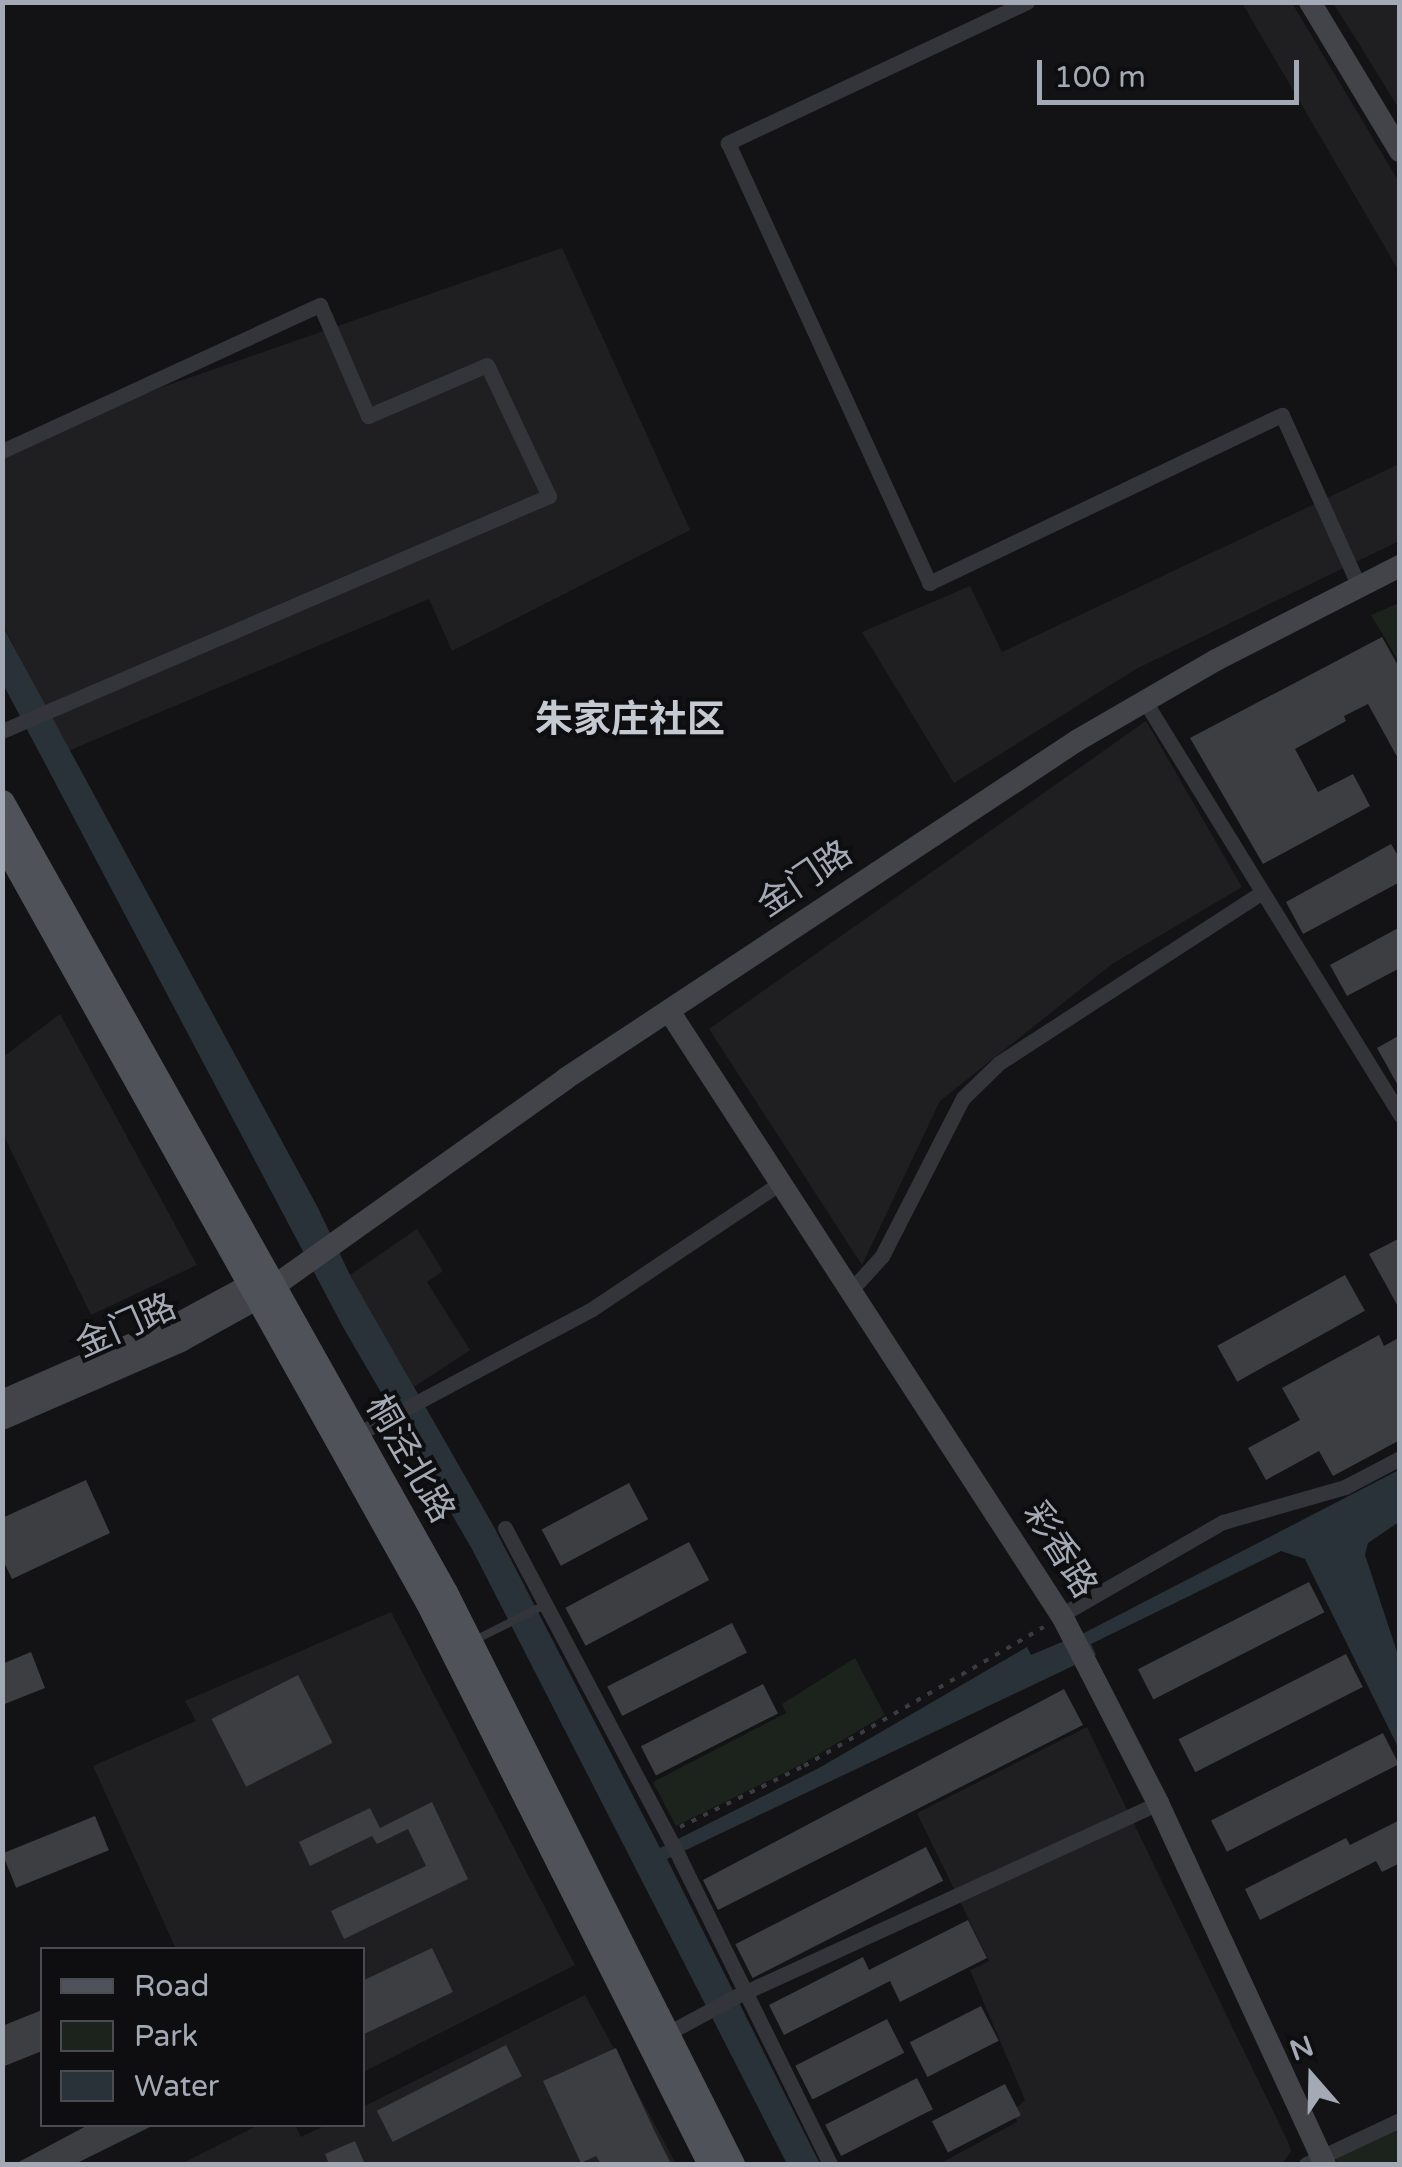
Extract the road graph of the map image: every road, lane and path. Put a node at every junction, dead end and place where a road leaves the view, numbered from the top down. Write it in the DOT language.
graph roads {
  1 [pos="1027,2"];
  2 [pos="1310,2"];
  3 [pos="1400,151"];
  4 [pos="2,451"];
  5 [pos="1400,566"];
  6 [pos="1359,586"];
  7 [pos="1144,700"];
  8 [pos="2,731"];
  9 [pos="2,802"];
  10 [pos="2,840"];
  11 [pos="1262,892"];
  12 [pos="669,1011"];
  13 [pos="1400,1115"];
  14 [pos="782,1182"];
  15 [pos="852,1290"];
  16 [pos="259,1291"];
  17 [pos="2,1401"];
  18 [pos="2,1419"];
  19 [pos="356,1435"];
  20 [pos="1400,1458"];
  21 [pos="505,1528"];
  22 [pos="542,1606"];
  23 [pos="1062,1616"];
  24 [pos="472,1642"];
  25 [pos="1158,1803"];
  26 [pos="667,1834"];
  27 [pos="741,1995"];
  28 [pos="666,2034"];
  29 [pos="1400,2120"];
  30 [pos="1317,2161"];
  31 [pos="710,2164"];
  32 [pos="732,2164"];
  33 [pos="830,2164"];
  1 -- 6 [label="street"];
  2 -- 3 [label="main road"];
  4 -- 8 [label="street"];
  5 -- 6 [label="main road, 金门路"];
  6 -- 7 [label="main road, 金门路"];
  7 -- 11 [label="street"];
  7 -- 12 [label="main road, 金门路"];
  9 -- 16 [label="main road, 桐泾北路"];
  10 -- 16 [label="main road, 桐泾北路"];
  11 -- 13 [label="street"];
  11 -- 15 [label="street"];
  12 -- 14 [label="main road, 彩香路"];
  12 -- 16 [label="main road, 金门路"];
  14 -- 15 [label="main road, 彩香路"];
  14 -- 19 [label="street"];
  15 -- 23 [label="main road, 彩香路"];
  16 -- 17 [label="main road, 金门路"];
  16 -- 18 [label="main road, 金门路"];
  16 -- 19 [label="main road, 桐泾北路"];
  16 -- 31 [label="main road, 桐泾北路"];
  19 -- 24 [label="main road, 桐泾北路"];
  20 -- 23 [label="street"];
  21 -- 22 [label="street"];
  22 -- 24 [label="lane"];
  22 -- 26 [label="street"];
  23 -- 25 [label="main road, 彩香路"];
  23 -- 26 [label="path"];
  24 -- 28 [label="main road, 桐泾北路"];
  25 -- 27 [label="street"];
  25 -- 30 [label="main road, 彩香路"];
  26 -- 27 [label="street"];
  27 -- 28 [label="street"];
  27 -- 33 [label="street"];
  28 -- 32 [label="main road, 桐泾北路"];
  29 -- 30 [label="street"];
}
